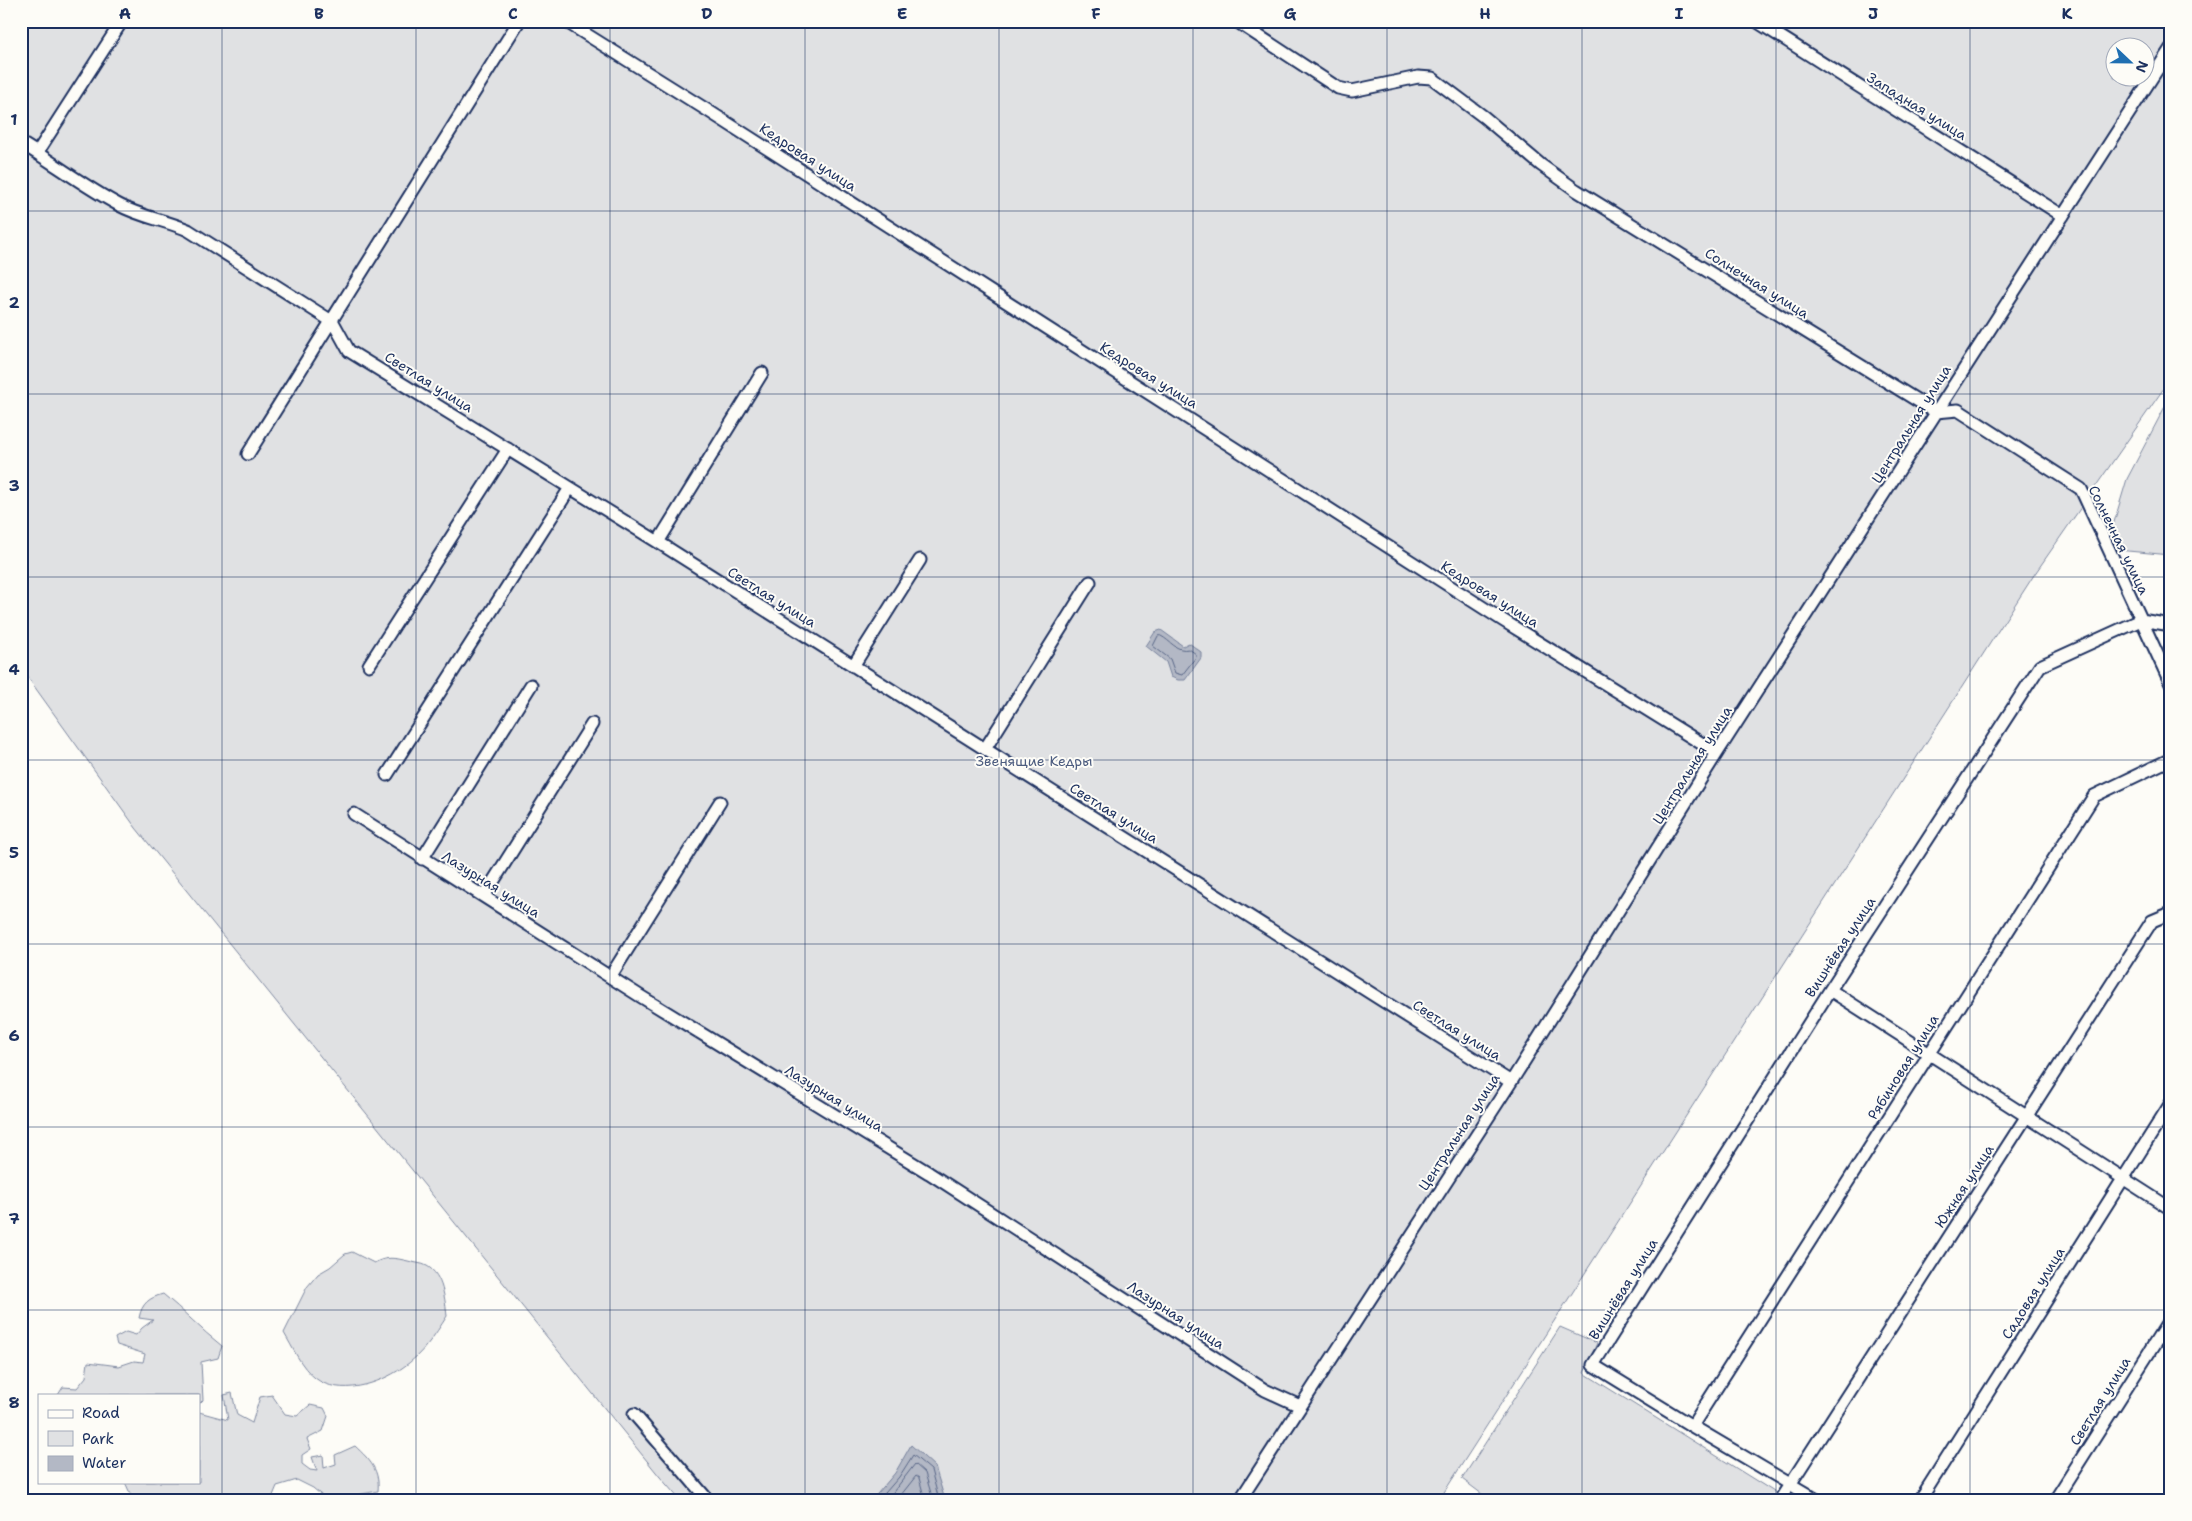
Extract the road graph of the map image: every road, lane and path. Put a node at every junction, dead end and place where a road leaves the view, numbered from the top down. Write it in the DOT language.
graph roads {
  1 [pos="122,21"];
  2 [pos="520,21"];
  3 [pos="565,21"];
  4 [pos="1236,21"];
  5 [pos="1756,21"];
  6 [pos="2171,48"];
  7 [pos="21,143"];
  8 [pos="37,153"];
  9 [pos="2063,216"];
  10 [pos="333,322"];
  11 [pos="762,373"];
  12 [pos="1936,412"];
  13 [pos="508,449"];
  14 [pos="248,454"];
  15 [pos="570,488"];
  16 [pos="658,542"];
  17 [pos="920,560"];
  18 [pos="1090,582"];
  19 [pos="2141,620"];
  20 [pos="2171,625"];
  21 [pos="369,665"];
  22 [pos="853,666"];
  23 [pos="2171,684"];
  24 [pos="531,685"];
  25 [pos="592,724"];
  26 [pos="984,749"];
  27 [pos="1717,753"];
  28 [pos="2171,759"];
  29 [pos="387,775"];
  30 [pos="720,802"];
  31 [pos="354,814"];
  32 [pos="422,859"];
  33 [pos="484,896"];
  34 [pos="2171,913"];
  35 [pos="610,977"];
  36 [pos="1830,990"];
  37 [pos="1929,1054"];
  38 [pos="1511,1082"];
  39 [pos="2171,1103"];
  40 [pos="2027,1116"];
  41 [pos="2123,1178"];
  42 [pos="2171,1208"];
  43 [pos="2171,1318"];
  44 [pos="1300,1406"];
  45 [pos="634,1414"];
  46 [pos="1692,1426"];
  47 [pos="1790,1484"];
  48 [pos="708,1500"];
  49 [pos="1240,1500"];
  50 [pos="1780,1500"];
  51 [pos="1817,1500"];
  52 [pos="1920,1500"];
  53 [pos="2055,1500"];
  1 -- 8 [label="street"];
  2 -- 10 [label="street"];
  3 -- 27 [label="street, Кедровая улица"];
  4 -- 12 [label="street, Солнечная улица"];
  5 -- 9 [label="street, Западная улица"];
  6 -- 9 [label="street, Центральная улица"];
  7 -- 8 [label="street, Светлая улица"];
  8 -- 10 [label="street, Светлая улица"];
  9 -- 12 [label="street, Центральная улица"];
  10 -- 13 [label="street, Светлая улица"];
  10 -- 14 [label="street"];
  11 -- 16 [label="street"];
  12 -- 19 [label="street, Солнечная улица"];
  12 -- 27 [label="street, Центральная улица"];
  13 -- 15 [label="street, Светлая улица"];
  13 -- 21 [label="street"];
  15 -- 16 [label="street, Светлая улица"];
  15 -- 29 [label="street"];
  16 -- 22 [label="street, Светлая улица"];
  17 -- 22 [label="street"];
  18 -- 26 [label="street"];
  19 -- 20 [label="street"];
  19 -- 23 [label="street, Солнечная улица"];
  19 -- 36 [label="street, Вишнёвая улица"];
  22 -- 26 [label="street, Светлая улица"];
  24 -- 32 [label="street"];
  25 -- 33 [label="street"];
  26 -- 38 [label="street, Светлая улица"];
  27 -- 38 [label="street, Центральная улица"];
  28 -- 37 [label="street, Рябиновая улица"];
  30 -- 35 [label="street"];
  31 -- 32 [label="street, Лазурная улица"];
  32 -- 33 [label="street, Лазурная улица"];
  33 -- 35 [label="street, Лазурная улица"];
  34 -- 40 [label="street, Южная улица"];
  35 -- 44 [label="street, Лазурная улица"];
  36 -- 37 [label="street"];
  36 -- 46 [label="street, Вишнёвая улица"];
  37 -- 40 [label="street"];
  37 -- 46 [label="street, Рябиновая улица"];
  38 -- 44 [label="street, Центральная улица"];
  39 -- 41 [label="street, Садовая улица"];
  40 -- 41 [label="street"];
  40 -- 47 [label="street, Южная улица"];
  41 -- 42 [label="street"];
  41 -- 52 [label="street, Садовая улица"];
  43 -- 53 [label="street, Светлая улица"];
  44 -- 49 [label="street, Центральная улица"];
  45 -- 48 [label="street"];
  46 -- 47 [label="street"];
  47 -- 50 [label="street, Южная улица"];
  47 -- 51 [label="street"];
}
